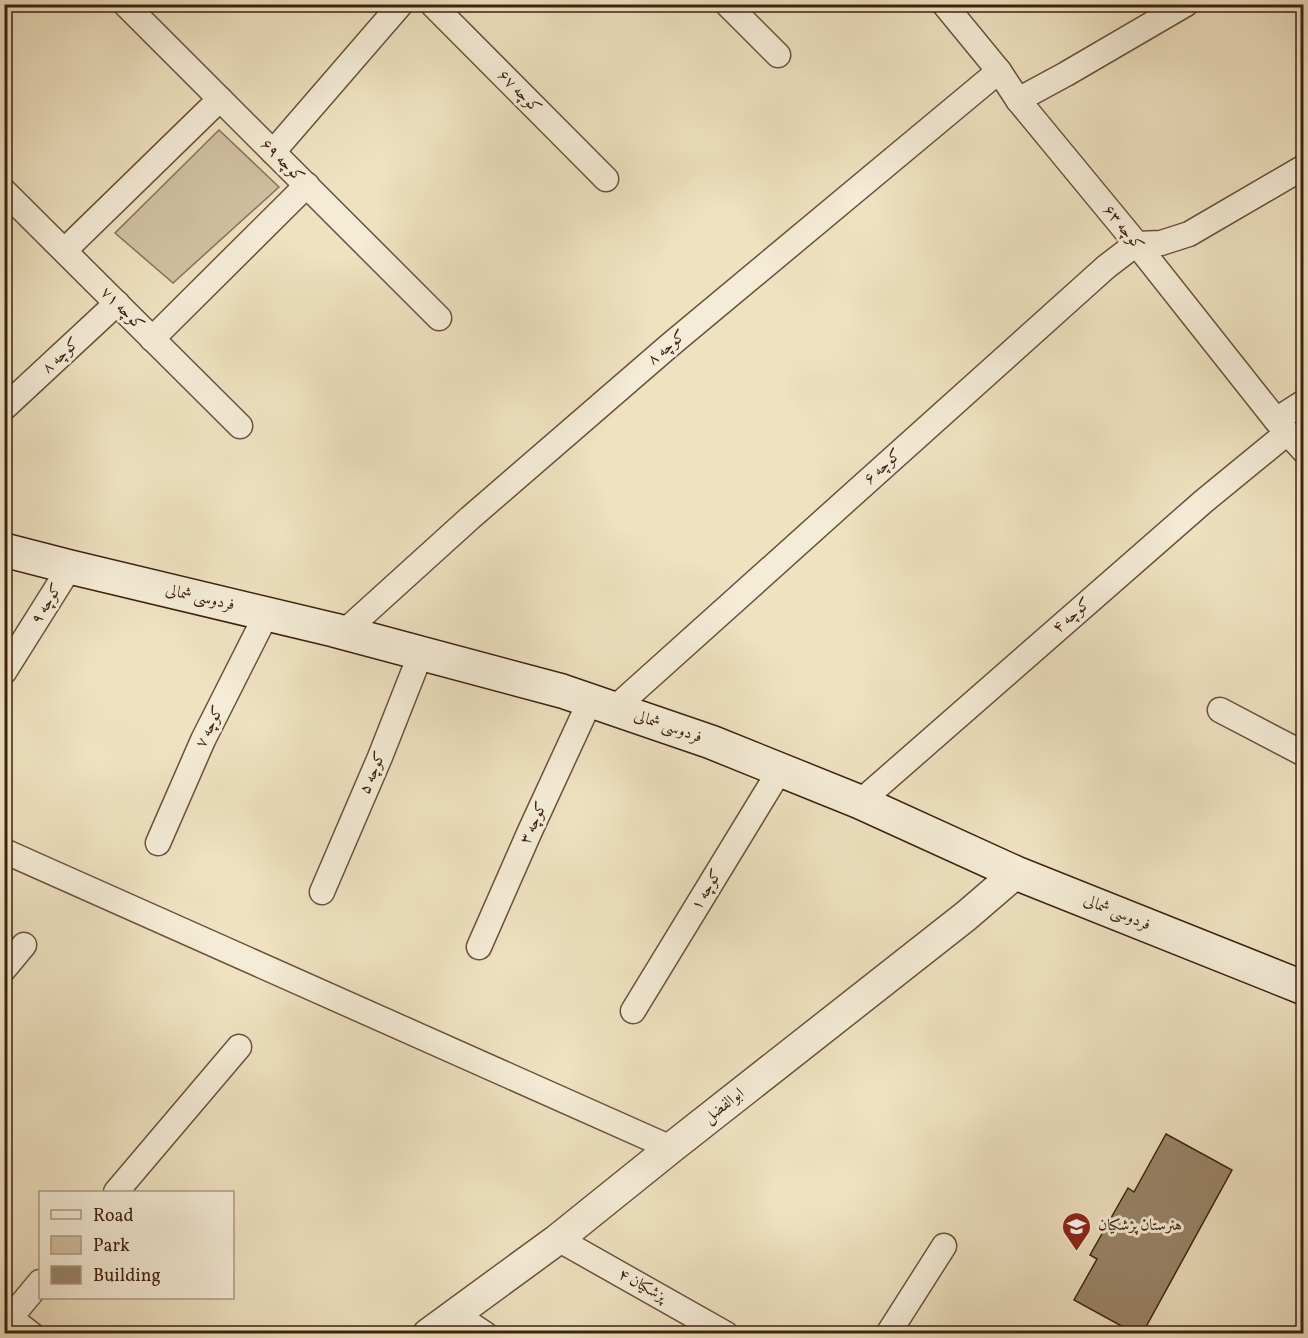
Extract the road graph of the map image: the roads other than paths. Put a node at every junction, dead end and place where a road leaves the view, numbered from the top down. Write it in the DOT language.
graph roads {
  1 [pos="125,4"];
  2 [pos="401,4"];
  3 [pos="432,4"];
  4 [pos="727,4"];
  5 [pos="944,4"];
  6 [pos="1186,4"];
  7 [pos="778,55"];
  8 [pos="999,71"];
  9 [pos="220,99"];
  10 [pos="1018,100"];
  11 [pos="273,152"];
  12 [pos="1304,167"];
  13 [pos="606,179"];
  14 [pos="307,185"];
  15 [pos="4,191"];
  16 [pos="1136,244"];
  17 [pos="65,250"];
  18 [pos="117,303"];
  19 [pos="439,318"];
  20 [pos="152,339"];
  21 [pos="1304,402"];
  22 [pos="4,408"];
  23 [pos="240,426"];
  24 [pos="1282,426"];
  25 [pos="1304,451"];
  26 [pos="4,550"];
  27 [pos="70,567"];
  28 [pos="267,613"];
  29 [pos="343,633"];
  30 [pos="421,653"];
  31 [pos="4,672"];
  32 [pos="602,705"];
  33 [pos="1220,710"];
  34 [pos="1304,754"];
  35 [pos="780,770"];
  36 [pos="861,802"];
  37 [pos="158,843"];
  38 [pos="4,851"];
  39 [pos="1016,873"];
  40 [pos="322,892"];
  41 [pos="24,945"];
  42 [pos="479,947"];
  43 [pos="4,969"];
  44 [pos="1304,988"];
  45 [pos="633,1011"];
  46 [pos="239,1047"];
  47 [pos="670,1148"];
  48 [pos="117,1191"];
  49 [pos="558,1239"];
  50 [pos="944,1246"];
  51 [pos="39,1284"];
  52 [pos="455,1314"];
  53 [pos="15,1324"];
  54 [pos="428,1334"];
  55 [pos="485,1334"];
  56 [pos="726,1334"];
  57 [pos="888,1334"];
  1 -- 9 [label="street, کوچه ۶۹"];
  2 -- 11 [label="street"];
  3 -- 13 [label="street, کوچه ۶۷"];
  4 -- 7 [label="street"];
  5 -- 8 [label="street, کوچه ۶۳"];
  6 -- 10 [label="street"];
  8 -- 10 [label="street, کوچه ۶۳"];
  8 -- 29 [label="street, کوچه ۸"];
  9 -- 11 [label="street, کوچه ۶۹"];
  9 -- 17 [label="street"];
  10 -- 16 [label="street, کوچه ۶۳"];
  11 -- 14 [label="street, کوچه ۶۹"];
  12 -- 16 [label="street"];
  14 -- 19 [label="street, کوچه ۶۹"];
  14 -- 20 [label="street"];
  15 -- 17 [label="street, کوچه ۷۱"];
  16 -- 24 [label="street, کوچه ۶۳"];
  16 -- 32 [label="street, کوچه ۶"];
  17 -- 18 [label="street, کوچه ۷۱"];
  18 -- 20 [label="street, کوچه ۷۱"];
  18 -- 22 [label="street, کوچه ۸"];
  20 -- 23 [label="street, کوچه ۷۱"];
  21 -- 24 [label="street, کوچه ۴"];
  24 -- 25 [label="street, کوچه ۶۳"];
  24 -- 36 [label="street, کوچه ۴"];
  26 -- 27 [label="main road, فردوسی شمالی"];
  27 -- 28 [label="main road, فردوسی شمالی"];
  27 -- 31 [label="street, کوچه ۹"];
  28 -- 29 [label="main road, فردوسی شمالی"];
  28 -- 37 [label="street, کوچه ۷"];
  29 -- 30 [label="main road, فردوسی شمالی"];
  30 -- 32 [label="main road, فردوسی شمالی"];
  30 -- 40 [label="street, کوچه ۵"];
  32 -- 35 [label="main road, فردوسی شمالی"];
  32 -- 42 [label="street, کوچه ۳"];
  33 -- 34 [label="street"];
  35 -- 36 [label="main road, فردوسی شمالی"];
  35 -- 45 [label="street, کوچه ۱"];
  36 -- 39 [label="main road, فردوسی شمالی"];
  38 -- 47 [label="street"];
  39 -- 44 [label="main road, فردوسی شمالی"];
  39 -- 47 [label="street, ابوالفضل"];
  41 -- 43 [label="street"];
  46 -- 48 [label="street"];
  47 -- 49 [label="street, ابوالفضل"];
  49 -- 52 [label="street, ابوالفضل"];
  49 -- 56 [label="street, پزشکیان ۴"];
  50 -- 57 [label="street"];
  51 -- 53 [label="street"];
  52 -- 54 [label="street, ابوالفضل"];
  52 -- 55 [label="street"];
}
